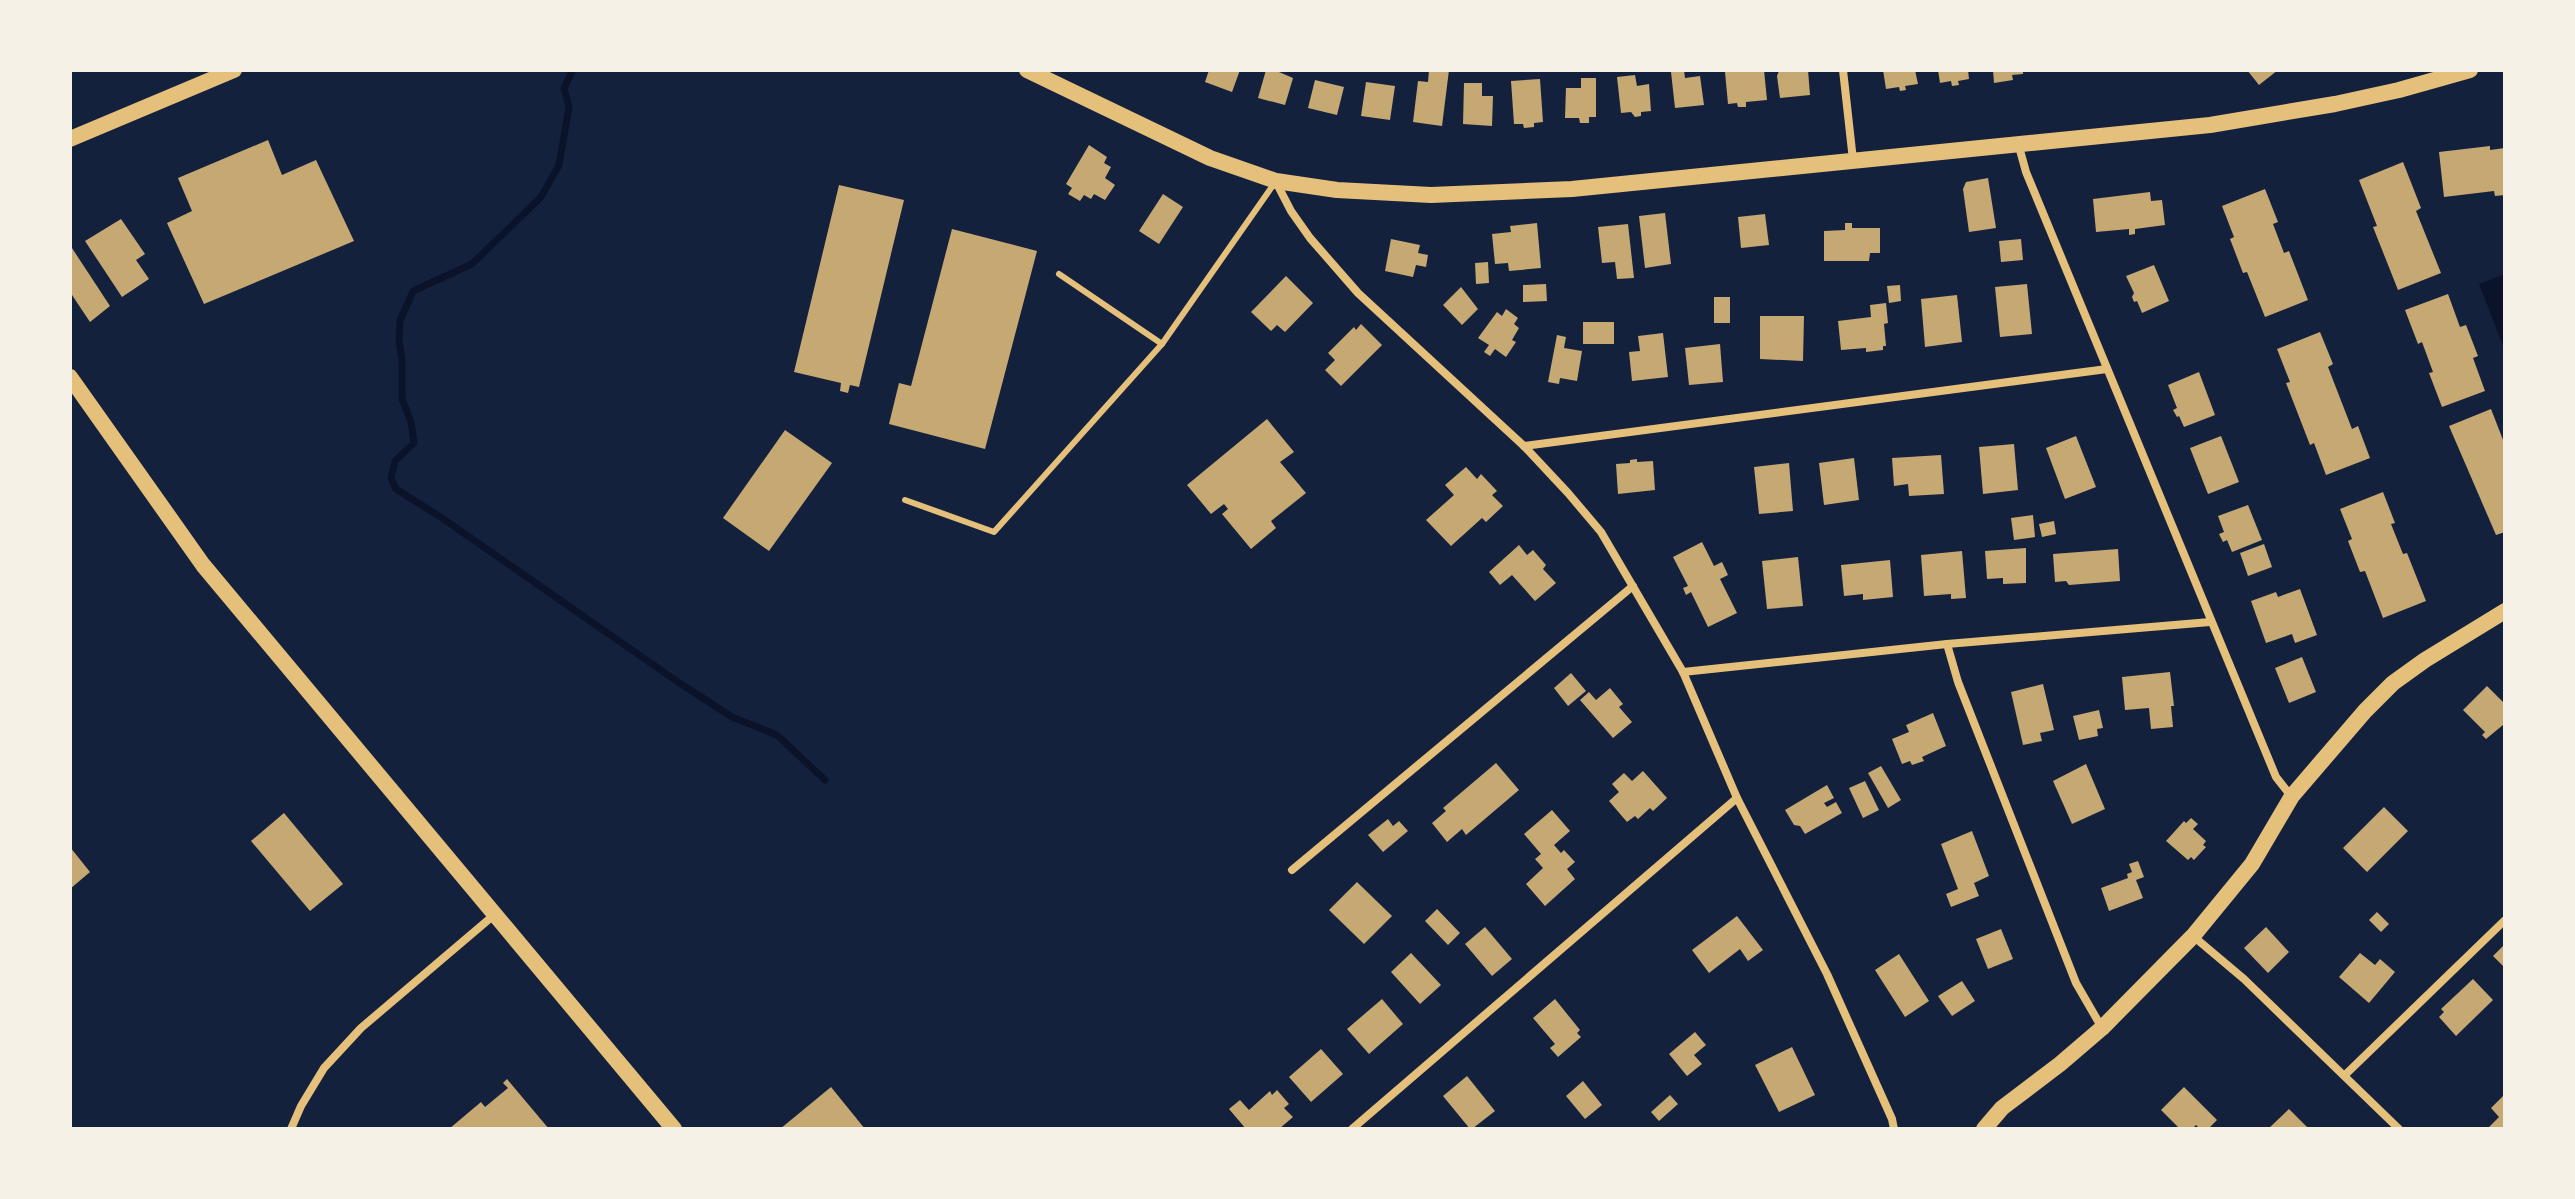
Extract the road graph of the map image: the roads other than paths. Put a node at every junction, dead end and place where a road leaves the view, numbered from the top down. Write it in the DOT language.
graph roads {
  1 [pos="234,70"];
  2 [pos="1027,70"];
  3 [pos="1843,70"];
  4 [pos="2470,70"];
  5 [pos="2446,73"];
  6 [pos="70,139"];
  7 [pos="2018,143"];
  8 [pos="1853,160"];
  9 [pos="1276,181"];
  10 [pos="1059,274"];
  11 [pos="1162,344"];
  12 [pos="2107,369"];
  13 [pos="70,377"];
  14 [pos="1524,446"];
  15 [pos="905,500"];
  16 [pos="1633,586"];
  17 [pos="2505,611"];
  18 [pos="2210,622"];
  19 [pos="1947,644"];
  20 [pos="1683,672"];
  21 [pos="2292,796"];
  22 [pos="1737,798"];
  23 [pos="1292,870"];
  24 [pos="494,915"];
  25 [pos="2504,921"];
  26 [pos="2193,936"];
  27 [pos="2102,1028"];
  28 [pos="2345,1075"];
  29 [pos="1893,1124"];
  30 [pos="291,1129"];
  31 [pos="674,1129"];
  32 [pos="1352,1129"];
  33 [pos="1903,1129"];
  34 [pos="1984,1129"];
  35 [pos="2399,1129"];
  1 -- 6 [label="main road"];
  2 -- 9 [label="main road"];
  3 -- 8 [label="street"];
  4 -- 5 [label="main road"];
  5 -- 7 [label="main road"];
  7 -- 8 [label="main road"];
  7 -- 12 [label="street"];
  8 -- 9 [label="main road"];
  9 -- 11 [label="lane"];
  9 -- 14 [label="street"];
  10 -- 11 [label="lane"];
  11 -- 15 [label="lane"];
  12 -- 14 [label="street"];
  12 -- 18 [label="street"];
  13 -- 24 [label="main road"];
  14 -- 16 [label="street"];
  16 -- 20 [label="street"];
  16 -- 23 [label="street"];
  17 -- 21 [label="main road"];
  18 -- 19 [label="street"];
  18 -- 21 [label="street"];
  19 -- 20 [label="street"];
  19 -- 27 [label="street"];
  20 -- 22 [label="street"];
  21 -- 26 [label="main road"];
  22 -- 29 [label="street"];
  22 -- 32 [label="street"];
  24 -- 30 [label="street"];
  24 -- 31 [label="main road"];
  25 -- 28 [label="street"];
  26 -- 27 [label="main road"];
  26 -- 28 [label="street"];
  27 -- 34 [label="main road"];
  28 -- 35 [label="street"];
  29 -- 33 [label="street"];
}
